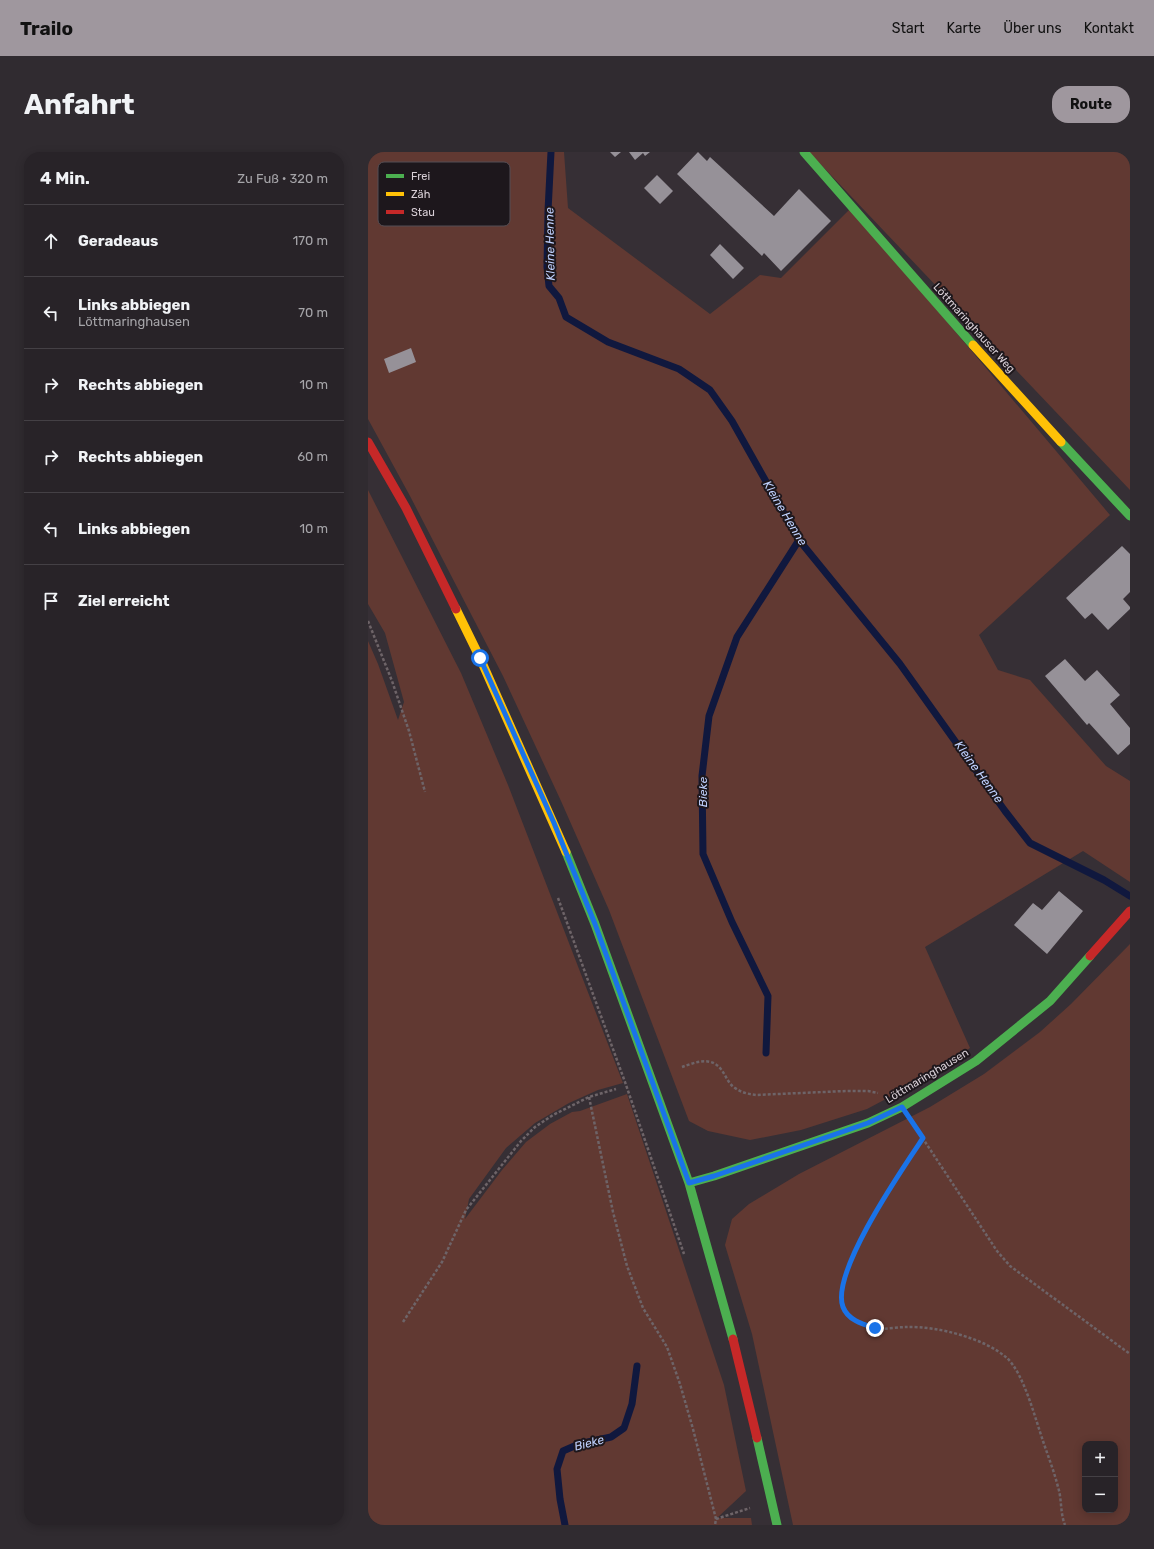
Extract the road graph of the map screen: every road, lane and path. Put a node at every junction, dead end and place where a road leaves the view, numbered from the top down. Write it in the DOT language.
graph roads {
  1 [pos="804,152"];
  2 [pos="368,442"];
  3 [pos="1130,516"];
  4 [pos="368,621"];
  5 [pos="424,792"];
  6 [pos="557,893"];
  7 [pos="1130,912"];
  8 [pos="682,1067"];
  9 [pos="616,1089"];
  10 [pos="589,1097"];
  11 [pos="902,1107"];
  12 [pos="923,1138"];
  13 [pos="689,1183"];
  14 [pos="687,1261"];
  15 [pos="403,1322"];
  16 [pos="1130,1354"];
  17 [pos="772,1502"];
  18 [pos="716,1518"];
  19 [pos="715,1525"];
  20 [pos="777,1525"];
  21 [pos="1065,1525"];
  1 -- 3 [label="main road, Löttmaringhauser Weg"];
  2 -- 13 [label="main road"];
  4 -- 5 [label="path"];
  6 -- 14 [label="path"];
  7 -- 11 [label="main road, Löttmaringhausen"];
  8 -- 11 [label="path"];
  9 -- 10 [label="path"];
  10 -- 15 [label="path"];
  10 -- 18 [label="path"];
  11 -- 12 [label="path"];
  11 -- 13 [label="main road, Löttmaringhausen"];
  12 -- 16 [label="path"];
  12 -- 21 [label="path"];
  13 -- 17 [label="main road"];
  17 -- 18 [label="path"];
  17 -- 20 [label="main road"];
  18 -- 19 [label="path"];
}
